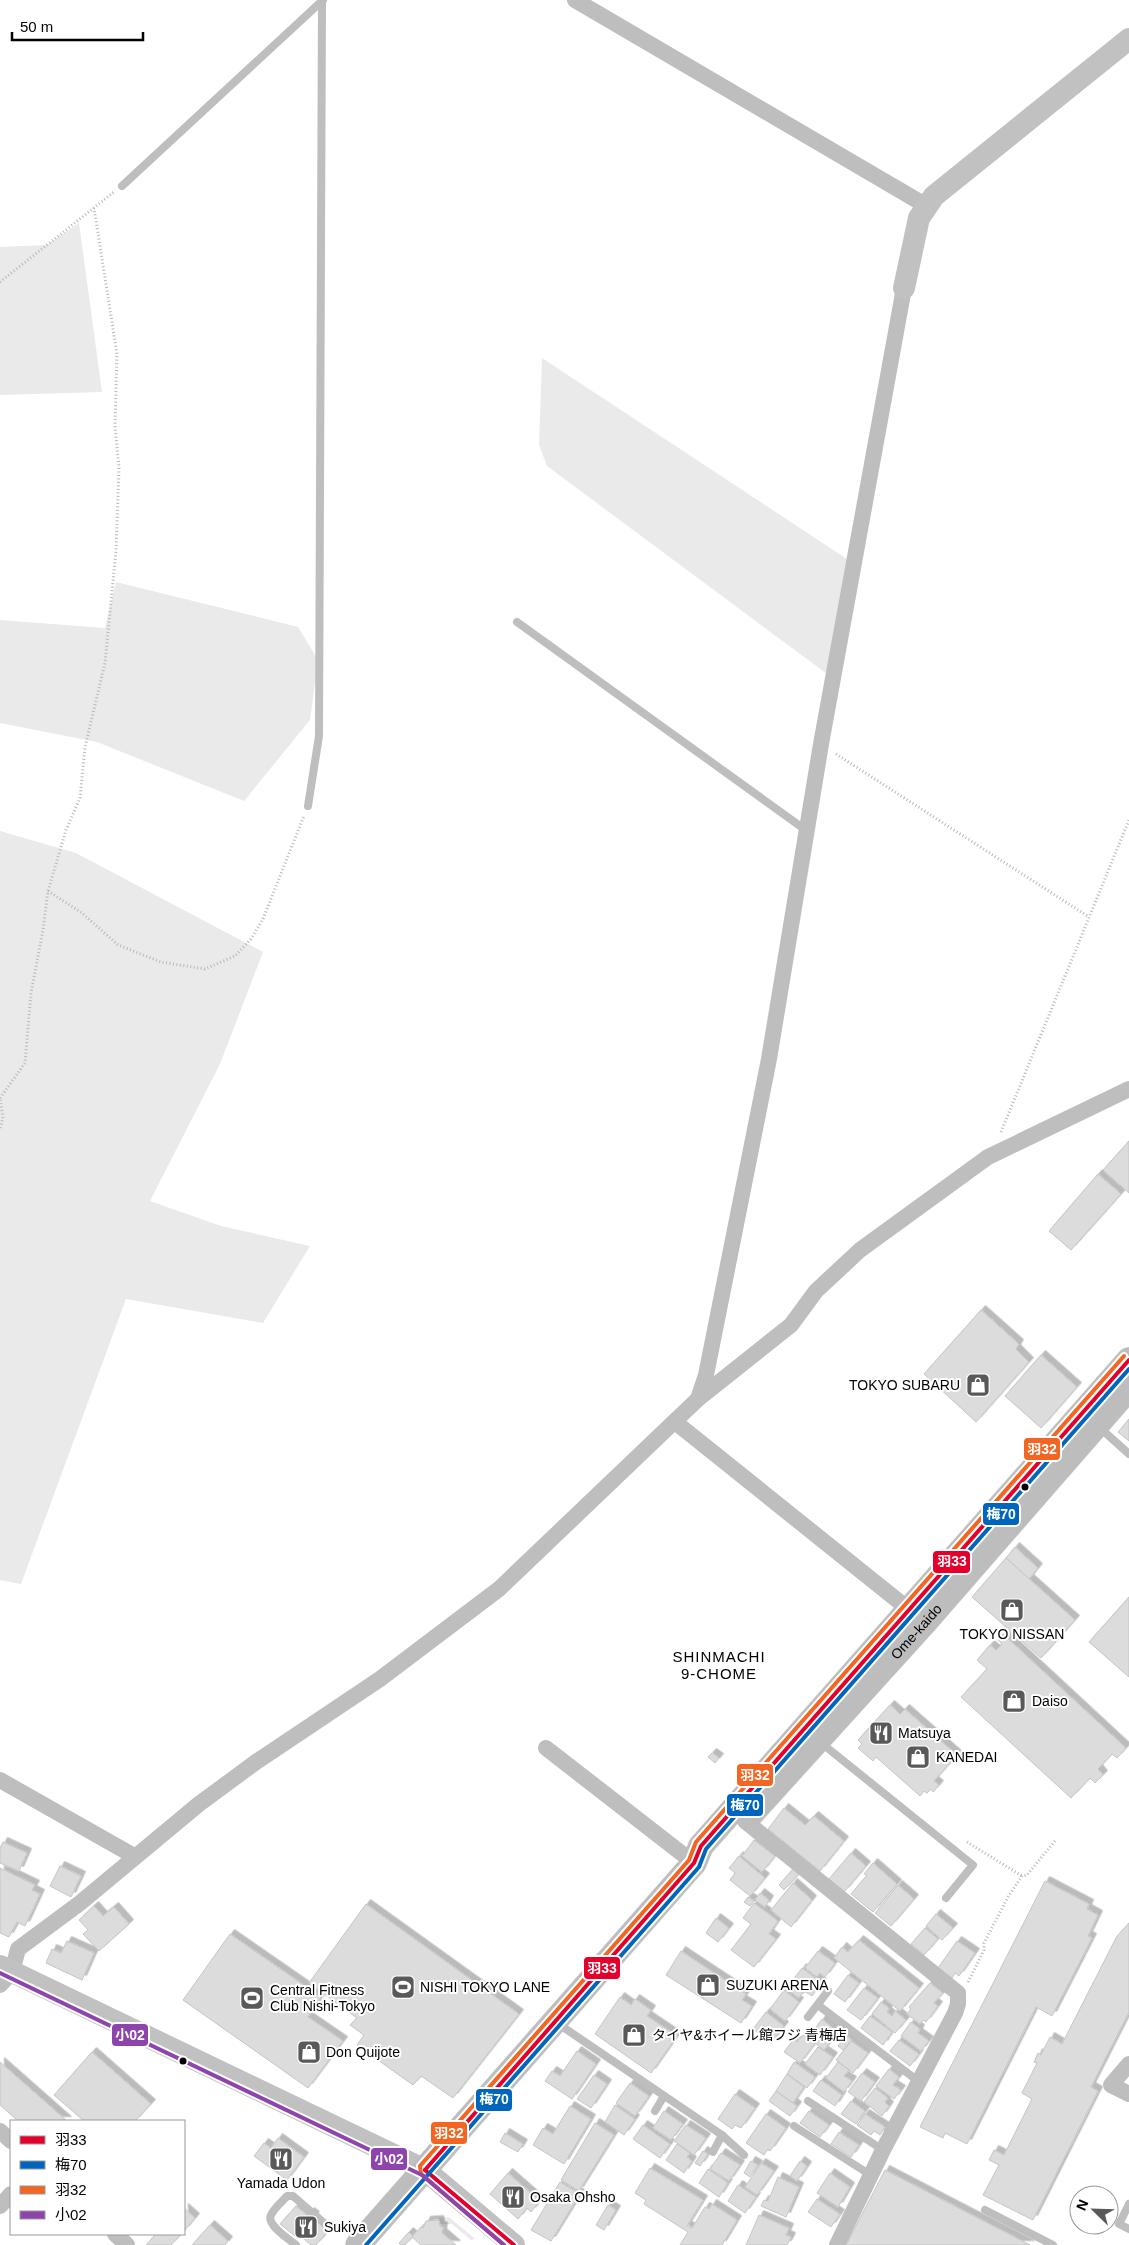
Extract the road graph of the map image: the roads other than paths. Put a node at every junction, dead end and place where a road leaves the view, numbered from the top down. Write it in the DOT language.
graph roads {
  1 [pos="575,0"];
  2 [pos="323,1"];
  3 [pos="1129,39"];
  4 [pos="122,186"];
  5 [pos="925,205"];
  6 [pos="904,288"];
  7 [pos="517,622"];
  8 [pos="308,806"];
  9 [pos="807,831"];
  10 [pos="1129,1089"];
  11 [pos="1129,1360"];
  12 [pos="1129,1388"];
  13 [pos="698,1399"];
  14 [pos="674,1422"];
  15 [pos="1096,1426"];
  16 [pos="1129,1454"];
  17 [pos="917,1616"];
  18 [pos="818,1741"];
  19 [pos="546,1748"];
  20 [pos="0,1780"];
  21 [pos="746,1821"];
  22 [pos="134,1856"];
  23 [pos="694,1863"];
  24 [pos="946,1898"];
  25 [pos="4,1974"];
  26 [pos="828,1991"];
  27 [pos="818,2005"];
  28 [pos="808,2017"];
  29 [pos="555,2022"];
  30 [pos="1128,2068"];
  31 [pos="918,2081"];
  32 [pos="1129,2094"];
  33 [pos="664,2096"];
  34 [pos="808,2101"];
  35 [pos="655,2111"];
  36 [pos="794,2126"];
  37 [pos="0,2131"];
  38 [pos="722,2135"];
  39 [pos="10,2140"];
  40 [pos="883,2150"];
  41 [pos="712,2152"];
  42 [pos="744,2155"];
  43 [pos="425,2170"];
  44 [pos="872,2176"];
  45 [pos="10,2195"];
  46 [pos="1129,2204"];
  47 [pos="0,2206"];
  48 [pos="985,2210"];
  49 [pos="331,2224"];
  50 [pos="1129,2229"];
  51 [pos="116,2235"];
  52 [pos="128,2245"];
  53 [pos="296,2245"];
  54 [pos="358,2245"];
  55 [pos="514,2245"];
  56 [pos="837,2245"];
  57 [pos="1053,2245"];
  1 -- 5 [label="street"];
  2 -- 4 [label="lane"];
  2 -- 8 [label="lane"];
  3 -- 5 [label="street"];
  5 -- 6 [label="street"];
  6 -- 9 [label="street"];
  7 -- 9 [label="lane"];
  9 -- 13 [label="street"];
  10 -- 13 [label="street"];
  11 -- 17 [label="main road, Ome-kaido"];
  12 -- 15 [label="main road, Ome-kaido"];
  13 -- 14 [label="street"];
  14 -- 17 [label="street"];
  14 -- 22 [label="street"];
  15 -- 16 [label="lane"];
  15 -- 17 [label="main road, Ome-kaido"];
  17 -- 18 [label="main road, Ome-kaido"];
  17 -- 23 [label="main road, Ome-kaido"];
  18 -- 21 [label="main road, Ome-kaido"];
  18 -- 24 [label="lane"];
  19 -- 23 [label="street"];
  20 -- 22 [label="street"];
  21 -- 23 [label="main road, Ome-kaido"];
  21 -- 31 [label="street"];
  22 -- 25 [label="street"];
  23 -- 29 [label="main road, Ome-kaido"];
  25 -- 43 [label="street"];
  26 -- 27 [label="lane"];
  27 -- 28 [label="lane"];
  27 -- 31 [label="lane"];
  29 -- 33 [label="lane"];
  29 -- 43 [label="main road, Ome-kaido"];
  30 -- 32 [label="street"];
  31 -- 40 [label="street"];
  33 -- 35 [label="lane"];
  33 -- 38 [label="lane"];
  34 -- 40 [label="lane"];
  36 -- 44 [label="lane"];
  37 -- 39 [label="street"];
  38 -- 41 [label="lane"];
  38 -- 42 [label="lane"];
  40 -- 44 [label="street"];
  43 -- 54 [label="main road, Ome-kaido"];
  43 -- 55 [label="street"];
  44 -- 56 [label="street"];
  45 -- 47 [label="street"];
  46 -- 50 [label="lane"];
  48 -- 57 [label="lane"];
  49 -- 53 [label="lane"];
  51 -- 52 [label="street"];
}
